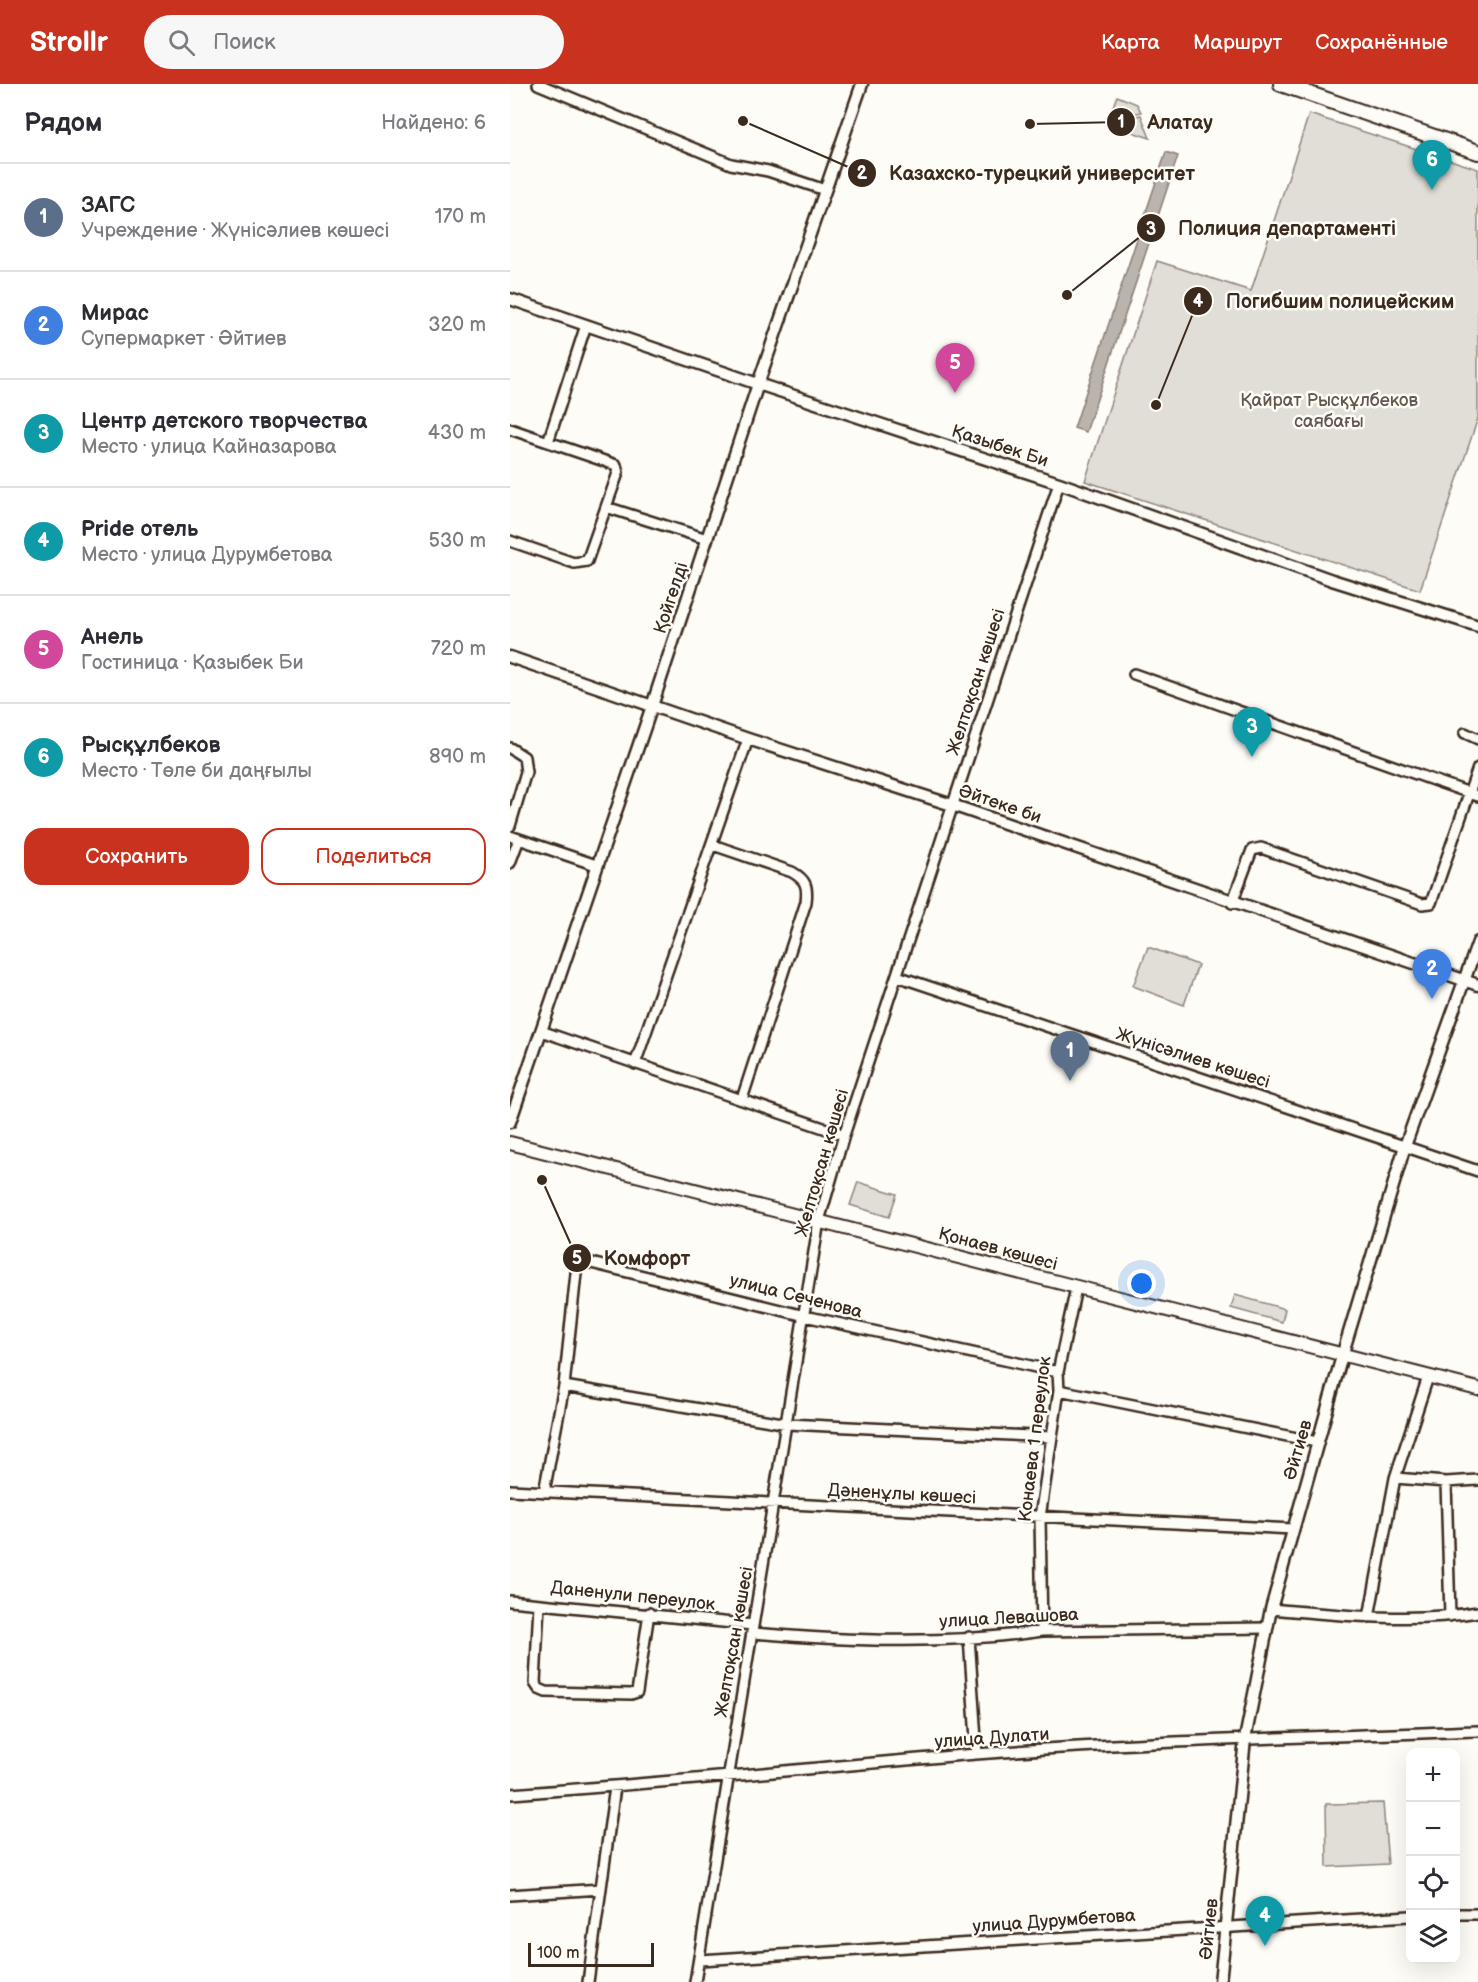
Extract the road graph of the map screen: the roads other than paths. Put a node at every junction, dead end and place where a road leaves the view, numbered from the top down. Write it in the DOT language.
graph roads {
  1 [pos="538,84"];
  2 [pos="862,84"];
  3 [pos="1281,84"];
  4 [pos="1478,152"];
  5 [pos="825,190"];
  6 [pos="510,299"];
  7 [pos="586,325"];
  8 [pos="758,384"];
  9 [pos="510,429"];
  10 [pos="549,442"];
  11 [pos="1059,483"];
  12 [pos="606,507"];
  13 [pos="707,539"];
  14 [pos="510,541"];
  15 [pos="1478,626"];
  16 [pos="510,657"];
  17 [pos="1134,674"];
  18 [pos="652,706"];
  19 [pos="1466,733"];
  20 [pos="748,739"];
  21 [pos="1478,739"];
  22 [pos="510,748"];
  23 [pos="1478,768"];
  24 [pos="1473,795"];
  25 [pos="952,805"];
  26 [pos="510,826"];
  27 [pos="514,837"];
  28 [pos="713,844"];
  29 [pos="510,863"];
  30 [pos="596,865"];
  31 [pos="1232,903"];
  32 [pos="1478,942"];
  33 [pos="897,976"];
  34 [pos="1464,981"];
  35 [pos="1478,986"];
  36 [pos="541,1031"];
  37 [pos="635,1064"];
  38 [pos="742,1099"];
  39 [pos="510,1122"];
  40 [pos="844,1135"];
  41 [pos="510,1143"];
  42 [pos="1405,1146"];
  43 [pos="1478,1171"];
  44 [pos="819,1221"];
  45 [pos="1076,1288"];
  46 [pos="805,1316"];
  47 [pos="1342,1356"];
  48 [pos="1058,1372"];
  49 [pos="1428,1377"];
  50 [pos="564,1386"];
  51 [pos="1478,1389"];
  52 [pos="1059,1390"];
  53 [pos="788,1424"];
  54 [pos="1052,1437"];
  55 [pos="1317,1442"];
  56 [pos="1395,1478"];
  57 [pos="1478,1480"];
  58 [pos="1446,1482"];
  59 [pos="510,1490"];
  60 [pos="544,1492"];
  61 [pos="775,1504"];
  62 [pos="1040,1517"];
  63 [pos="1293,1529"];
  64 [pos="510,1601"];
  65 [pos="539,1604"];
  66 [pos="1271,1609"];
  67 [pos="1478,1612"];
  68 [pos="649,1613"];
  69 [pos="1450,1616"];
  70 [pos="1369,1617"];
  71 [pos="1267,1628"];
  72 [pos="753,1629"];
  73 [pos="1042,1631"];
  74 [pos="969,1637"];
  75 [pos="1478,1731"];
  76 [pos="1245,1739"];
  77 [pos="977,1754"];
  78 [pos="728,1778"];
  79 [pos="615,1787"];
  80 [pos="510,1794"];
  81 [pos="601,1889"];
  82 [pos="510,1895"];
  83 [pos="1460,1914"];
  84 [pos="1478,1914"];
  85 [pos="1406,1916"];
  86 [pos="1225,1927"];
  87 [pos="700,1960"];
  88 [pos="588,1982"];
  89 [pos="695,1982"];
  90 [pos="1220,1982"];
  1 -- 5 [label="street"];
  2 -- 5 [label="street, Қойгелді"];
  3 -- 4 [label="main road"];
  5 -- 8 [label="street, Қойгелді"];
  6 -- 7 [label="street, Қазыбек Би"];
  7 -- 8 [label="street, Қазыбек Би"];
  7 -- 10 [label="street"];
  8 -- 11 [label="street, Қазыбек Би"];
  8 -- 13 [label="street, Қойгелді"];
  9 -- 10 [label="street"];
  10 -- 12 [label="street"];
  11 -- 15 [label="street, Қазыбек Би"];
  11 -- 25 [label="street, Желтоқсан көшесі"];
  12 -- 13 [label="street"];
  12 -- 14 [label="street"];
  13 -- 18 [label="street, Қойгелді"];
  16 -- 18 [label="street, Әйтеке би"];
  17 -- 24 [label="street"];
  18 -- 20 [label="street, Әйтеке би"];
  18 -- 30 [label="street, Қойгелді"];
  19 -- 21 [label="street"];
  20 -- 25 [label="street, Әйтеке би"];
  20 -- 28 [label="street"];
  22 -- 26 [label="street"];
  23 -- 24 [label="street"];
  24 -- 31 [label="street"];
  25 -- 31 [label="street, Әйтеке би"];
  25 -- 33 [label="street, Желтоқсан көшесі"];
  27 -- 29 [label="street"];
  27 -- 30 [label="street"];
  28 -- 37 [label="street"];
  28 -- 38 [label="street"];
  30 -- 36 [label="street, Қойгелді"];
  31 -- 34 [label="street, Әйтеке би"];
  32 -- 34 [label="street, Әйтиев"];
  33 -- 40 [label="street, Желтоқсан көшесі"];
  33 -- 42 [label="street, Жүнісәлиев көшесі"];
  34 -- 35 [label="street, Әйтеке би"];
  34 -- 42 [label="street, Әйтиев"];
  36 -- 37 [label="street"];
  36 -- 39 [label="street, Қойгелді"];
  37 -- 38 [label="street"];
  38 -- 40 [label="street"];
  40 -- 44 [label="street, Желтоқсан көшесі"];
  41 -- 44 [label="main road, Қонаев көшесі"];
  42 -- 43 [label="street, Жүнісәлиев көшесі"];
  42 -- 47 [label="street, Әйтиев"];
  44 -- 45 [label="main road, Қонаев көшесі"];
  44 -- 46 [label="street, Желтоқсан көшесі"];
  45 -- 47 [label="main road, Қонаев көшесі"];
  45 -- 48 [label="street, Конаева 1 переулок"];
  46 -- 48 [label="street, улица Сеченова"];
  46 -- 50 [label="street, улица Сеченова"];
  46 -- 53 [label="street, Желтоқсан көшесі"];
  47 -- 49 [label="main road, Қонаев көшесі"];
  47 -- 55 [label="street, Әйтиев"];
  48 -- 52 [label="street, Конаева 1 переулок"];
  49 -- 51 [label="main road, Қонаев көшесі"];
  49 -- 56 [label="street"];
  50 -- 53 [label="street"];
  50 -- 60 [label="street, улица Сеченова"];
  52 -- 54 [label="street, Конаева 1 переулок"];
  52 -- 55 [label="street"];
  53 -- 54 [label="street"];
  53 -- 61 [label="street, Желтоқсан көшесі"];
  54 -- 62 [label="street, Конаева 1 переулок"];
  55 -- 63 [label="street, Әйтиев"];
  56 -- 58 [label="street"];
  56 -- 70 [label="street"];
  57 -- 58 [label="street"];
  58 -- 69 [label="street"];
  59 -- 60 [label="street, Дәненұлы көшесі"];
  60 -- 61 [label="street, Дәненұлы көшесі"];
  61 -- 62 [label="street, Дәненұлы көшесі"];
  61 -- 72 [label="street, Желтоқсан көшесі"];
  62 -- 63 [label="street, Дәненұлы көшесі"];
  62 -- 73 [label="street, Конаева 1 переулок"];
  63 -- 66 [label="street, Әйтиев"];
  64 -- 65 [label="street, Даненули переулок"];
  65 -- 68 [label="street, Даненули переулок"];
  65 -- 68 [label="street"];
  66 -- 70 [label="street"];
  66 -- 71 [label="street, Әйтиев"];
  67 -- 69 [label="street"];
  68 -- 72 [label="street, Даненули переулок"];
  69 -- 70 [label="street"];
  71 -- 73 [label="street, улица Левашова"];
  71 -- 76 [label="street, Әйтиев"];
  72 -- 74 [label="street, улица Левашова"];
  72 -- 78 [label="street, Желтоқсан көшесі"];
  73 -- 74 [label="street, улица Левашова"];
  74 -- 77 [label="street"];
  75 -- 76 [label="street, улица Дулати"];
  76 -- 77 [label="street, улица Дулати"];
  76 -- 86 [label="street, Әйтиев"];
  77 -- 78 [label="street, улица Дулати"];
  78 -- 79 [label="street, улица Дулати"];
  78 -- 87 [label="street, Желтоқсан көшесі"];
  79 -- 80 [label="street, улица Дулати"];
  79 -- 81 [label="street"];
  81 -- 82 [label="street"];
  81 -- 88 [label="street"];
  83 -- 84 [label="street"];
  85 -- 86 [label="street, улица Дурумбетова"];
  86 -- 87 [label="street, улица Дурумбетова"];
  86 -- 90 [label="street, Әйтиев"];
  87 -- 89 [label="street, Желтоқсан көшесі"];
}
